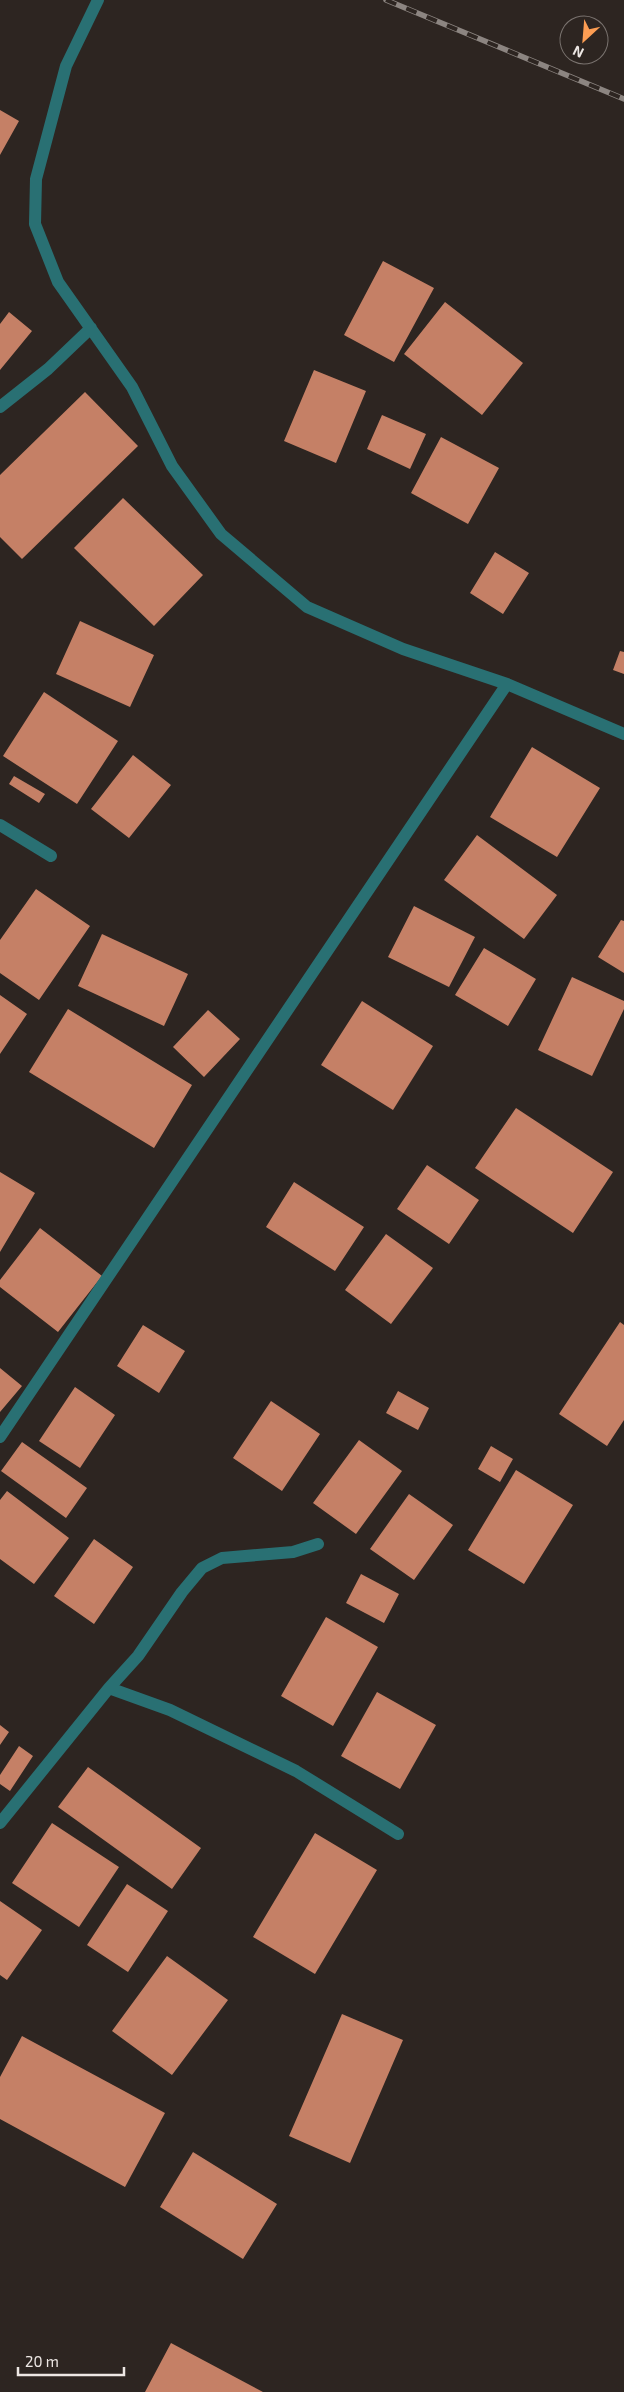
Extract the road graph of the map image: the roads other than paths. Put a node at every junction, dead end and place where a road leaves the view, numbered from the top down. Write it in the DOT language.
graph roads {
  1 [pos="98,0"];
  2 [pos="90,328"];
  3 [pos="0,407"];
  4 [pos="507,684"];
  5 [pos="624,734"];
  6 [pos="0,825"];
  7 [pos="51,856"];
  8 [pos="0,1437"];
  9 [pos="318,1544"];
  10 [pos="109,1688"];
  11 [pos="0,1823"];
  12 [pos="398,1834"];
  1 -- 2 [label="street"];
  2 -- 3 [label="street"];
  2 -- 4 [label="street"];
  4 -- 5 [label="street"];
  4 -- 8 [label="street"];
  6 -- 7 [label="street"];
  9 -- 10 [label="street"];
  10 -- 11 [label="street"];
  10 -- 12 [label="street"];
}
